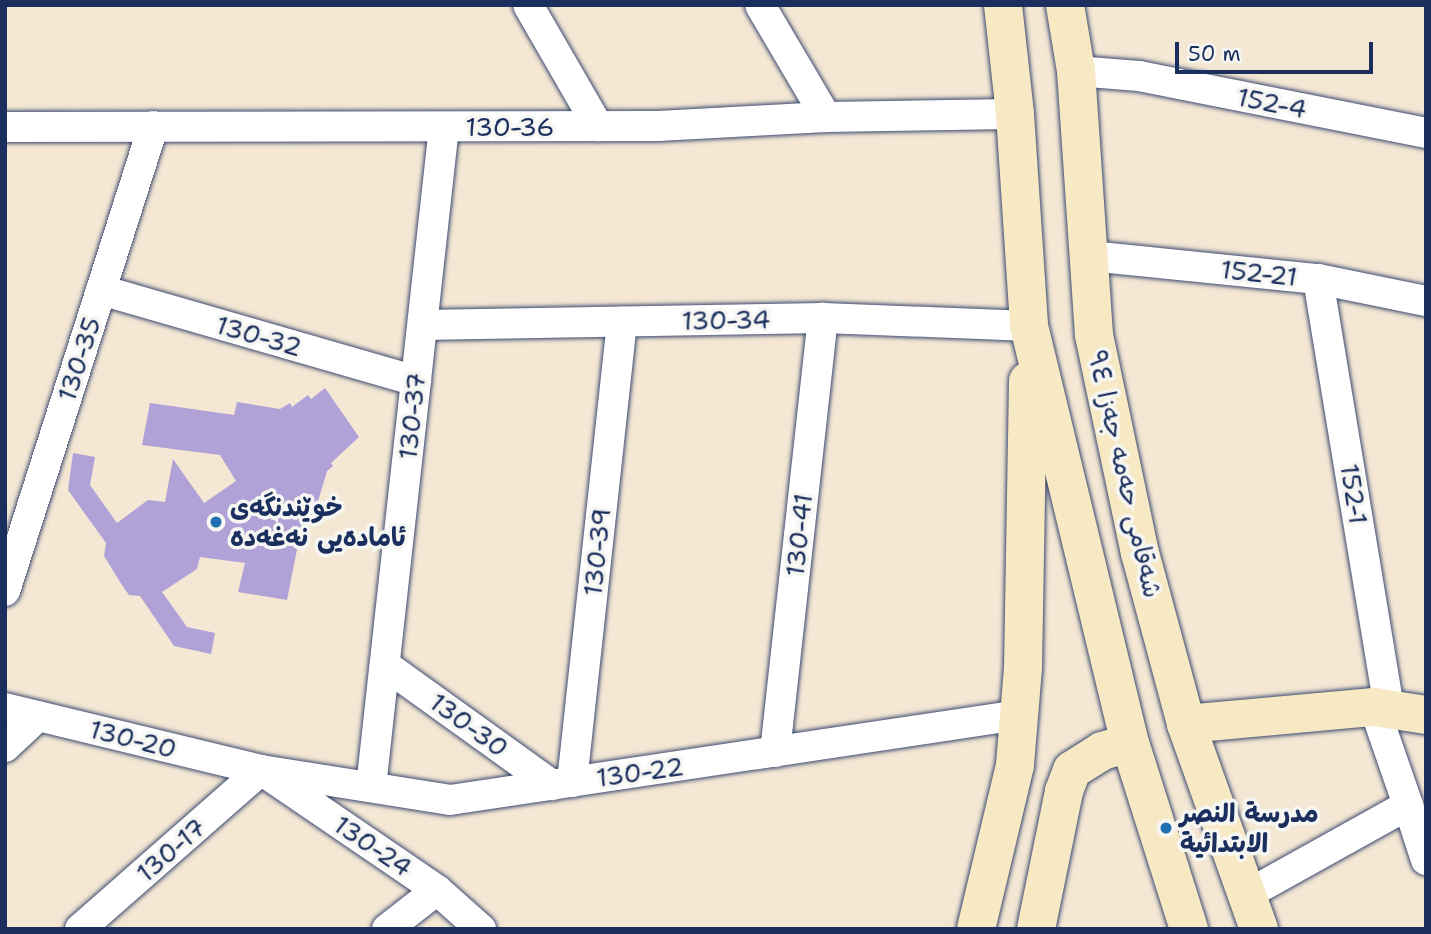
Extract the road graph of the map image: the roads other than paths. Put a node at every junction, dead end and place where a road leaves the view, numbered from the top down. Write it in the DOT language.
graph roads {
  1 [pos="528,5"];
  2 [pos="760,5"];
  3 [pos="1003,5"];
  4 [pos="1065,5"];
  5 [pos="1076,71"];
  6 [pos="1015,114"];
  7 [pos="826,117"];
  8 [pos="153,126"];
  9 [pos="598,126"];
  10 [pos="5,127"];
  11 [pos="444,127"];
  12 [pos="1426,134"];
  13 [pos="1090,256"];
  14 [pos="1318,279"];
  15 [pos="101,290"];
  16 [pos="1426,301"];
  17 [pos="823,318"];
  18 [pos="622,322"];
  19 [pos="422,326"];
  20 [pos="1029,326"];
  21 [pos="416,381"];
  22 [pos="5,591"];
  23 [pos="385,665"];
  24 [pos="5,708"];
  25 [pos="1396,711"];
  26 [pos="1019,715"];
  27 [pos="38,716"];
  28 [pos="1186,724"];
  29 [pos="1130,743"];
  30 [pos="5,747"];
  31 [pos="775,752"];
  32 [pos="261,769"];
  33 [pos="562,783"];
  34 [pos="371,788"];
  35 [pos="1408,805"];
  36 [pos="1426,860"];
  37 [pos="437,890"];
  38 [pos="1253,911"];
  39 [pos="973,928"];
  40 [pos="80,929"];
  41 [pos="387,929"];
  42 [pos="481,929"];
  43 [pos="1036,929"];
  44 [pos="1189,929"];
  1 -- 9 [label="street"];
  2 -- 7 [label="street"];
  3 -- 6 [label="main road"];
  4 -- 5 [label="main road, شەقامی حەمە جەزا ٩٤"];
  5 -- 12 [label="street, 152-4"];
  5 -- 13 [label="main road, شەقامی حەمە جەزا ٩٤"];
  6 -- 7 [label="street, 130-36"];
  6 -- 20 [label="main road"];
  7 -- 9 [label="street, 130-36"];
  8 -- 10 [label="street, 130-36"];
  8 -- 11 [label="street, 130-36"];
  8 -- 15 [label="street, 130-35"];
  9 -- 11 [label="street, 130-36"];
  11 -- 19 [label="street, 130-37"];
  13 -- 14 [label="street, 152-21"];
  13 -- 28 [label="main road, شەقامی حەمە جەزا ٩٤"];
  14 -- 16 [label="street, 152-21"];
  14 -- 25 [label="street, 152-1"];
  15 -- 21 [label="street, 130-32"];
  15 -- 22 [label="street, 130-35"];
  17 -- 18 [label="street, 130-34"];
  17 -- 20 [label="street, 130-34"];
  17 -- 31 [label="street, 130-41"];
  18 -- 19 [label="street, 130-34"];
  18 -- 33 [label="street, 130-39"];
  19 -- 21 [label="street, 130-37"];
  20 -- 26 [label="main road"];
  20 -- 29 [label="main road"];
  21 -- 23 [label="street, 130-37"];
  23 -- 33 [label="street, 130-30"];
  23 -- 34 [label="street, 130-37"];
  24 -- 27 [label="street, 130-20"];
  25 -- 28 [label="main road"];
  25 -- 35 [label="street, 152-1"];
  26 -- 31 [label="street, 130-22"];
  26 -- 39 [label="main road"];
  27 -- 30 [label="street"];
  27 -- 32 [label="street, 130-20"];
  28 -- 38 [label="main road, شەقامی حەمە جەزا ٩٤"];
  29 -- 43 [label="main road"];
  29 -- 44 [label="main road"];
  31 -- 33 [label="street, 130-22"];
  32 -- 34 [label="street, 130-22"];
  32 -- 37 [label="street, 130-24"];
  32 -- 40 [label="street, 130-17"];
  33 -- 34 [label="street, 130-22"];
  35 -- 36 [label="street, 152-1"];
  35 -- 38 [label="street"];
  37 -- 41 [label="street"];
  37 -- 42 [label="street, 130-24"];
}
